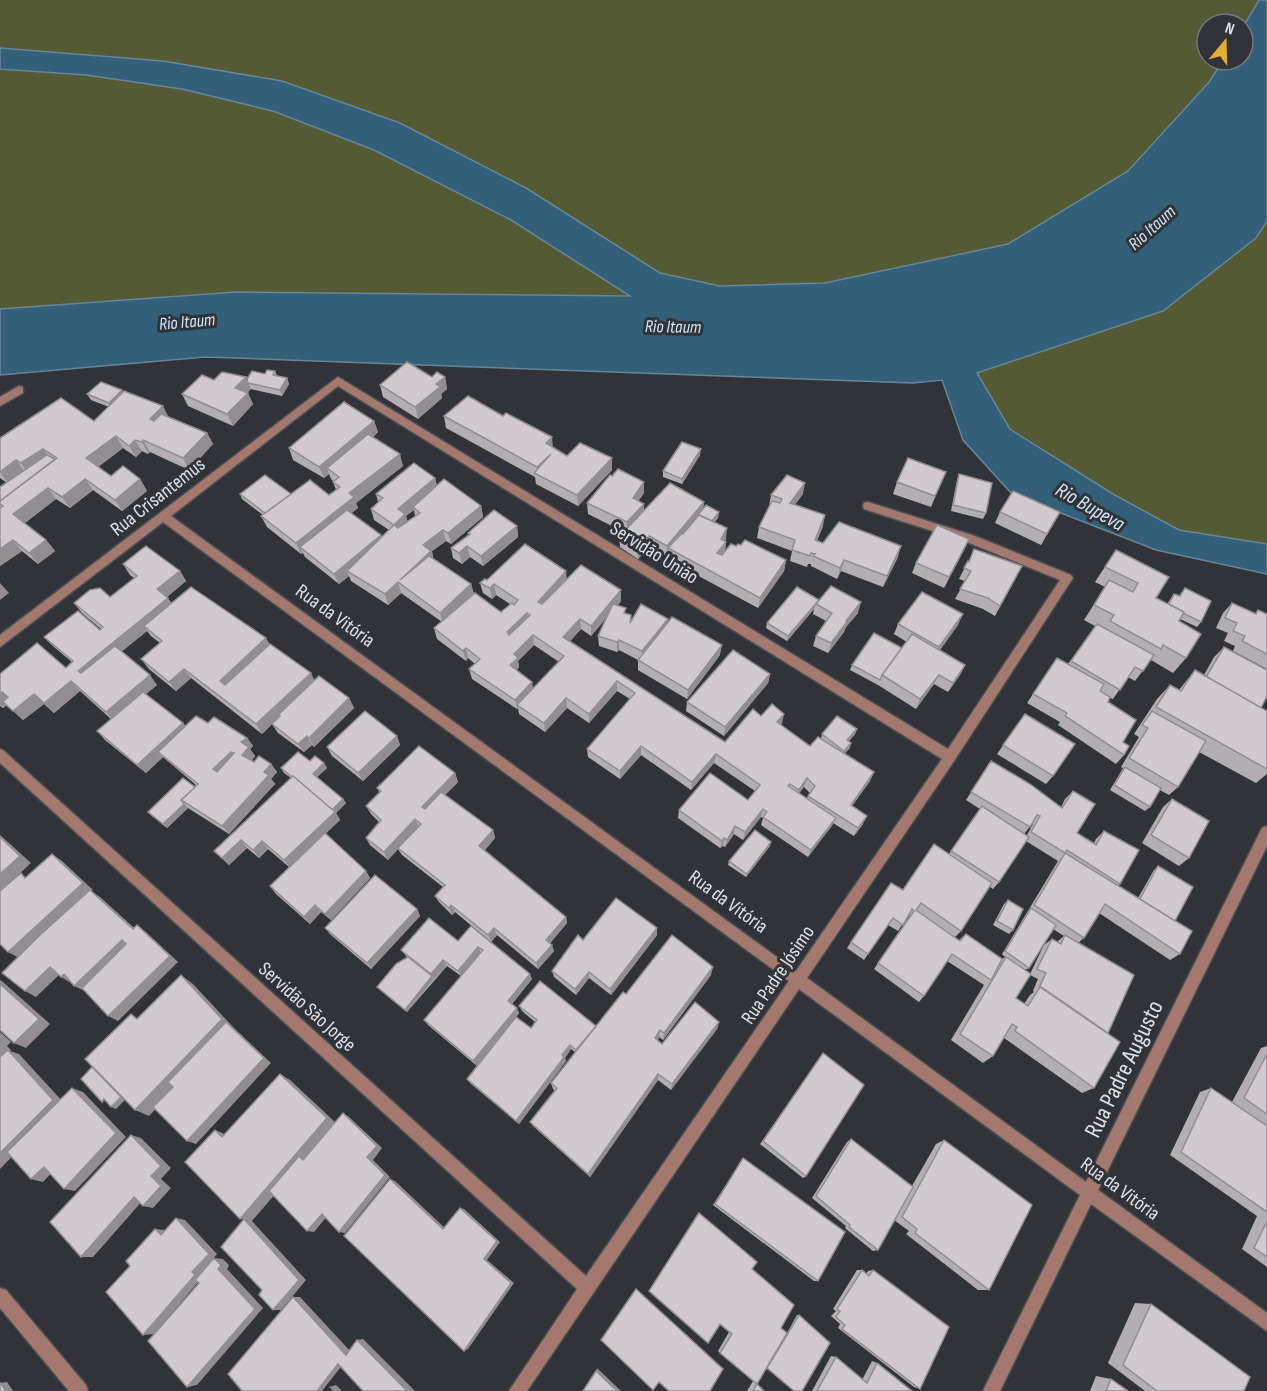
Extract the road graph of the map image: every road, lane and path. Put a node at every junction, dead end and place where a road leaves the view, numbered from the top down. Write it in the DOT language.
graph roads {
  1 [pos="338,381"];
  2 [pos="0,390"];
  3 [pos="0,402"];
  4 [pos="868,506"];
  5 [pos="163,516"];
  6 [pos="0,642"];
  7 [pos="0,755"];
  8 [pos="950,757"];
  9 [pos="1267,832"];
  10 [pos="798,980"];
  11 [pos="1089,1193"];
  12 [pos="588,1288"];
  13 [pos="0,1296"];
  14 [pos="1267,1323"];
  15 [pos="80,1391"];
  16 [pos="518,1391"];
  17 [pos="991,1391"];
  1 -- 5 [label="street, Rua Crisantemus"];
  1 -- 8 [label="street, Servidão União"];
  2 -- 3 [label="street"];
  4 -- 8 [label="street, Rua Padre Jósimo"];
  5 -- 6 [label="street, Rua Crisantemus"];
  5 -- 10 [label="street, Rua da Vitória"];
  7 -- 12 [label="street, Servidão São Jorge"];
  8 -- 10 [label="street, Rua Padre Jósimo"];
  9 -- 11 [label="street, Rua Padre Augusto"];
  10 -- 11 [label="street, Rua da Vitória"];
  10 -- 12 [label="street, Rua Padre Jósimo"];
  11 -- 14 [label="street, Rua da Vitória"];
  11 -- 17 [label="street, Rua Padre Augusto"];
  12 -- 16 [label="street, Rua Padre Jósimo"];
  13 -- 15 [label="street"];
}
